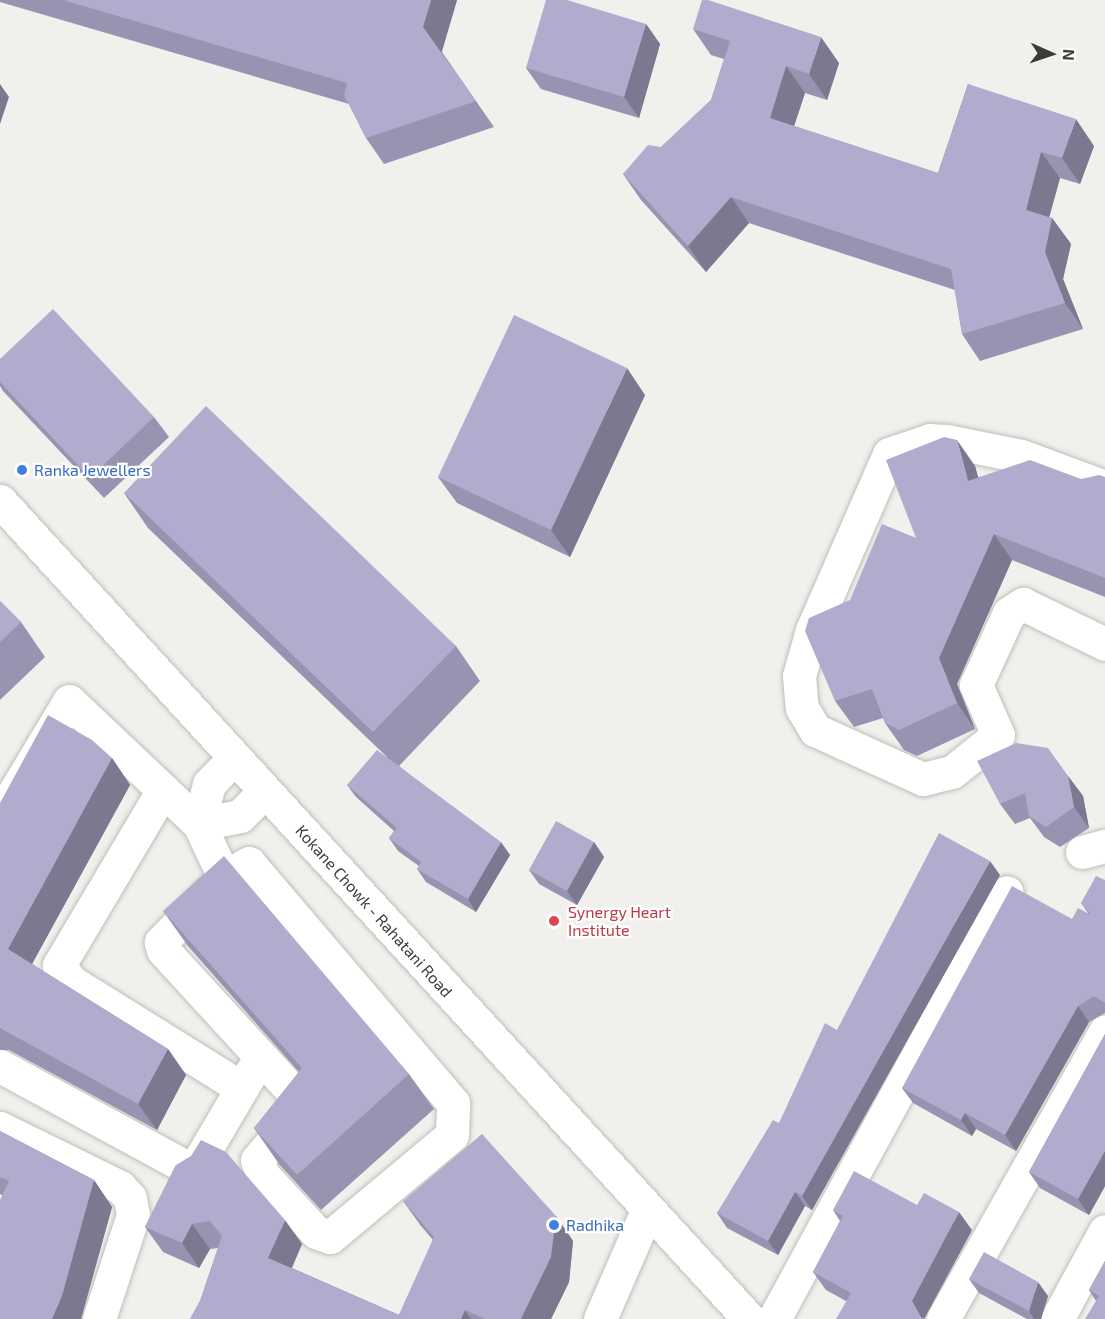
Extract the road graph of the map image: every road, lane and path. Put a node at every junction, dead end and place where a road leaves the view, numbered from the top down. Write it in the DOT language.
graph roads {
  1 [pos="1105,487"];
  2 [pos="0,501"];
  3 [pos="1105,644"];
  4 [pos="234,758"];
  5 [pos="164,790"];
  6 [pos="265,791"];
  7 [pos="0,816"];
  8 [pos="199,824"];
  9 [pos="224,877"];
  10 [pos="1007,891"];
  11 [pos="1105,1031"];
  12 [pos="260,1060"];
  13 [pos="0,1066"];
  14 [pos="239,1086"];
  15 [pos="0,1128"];
  16 [pos="647,1211"];
  17 [pos="1105,1231"];
  18 [pos="99,1319"];
  19 [pos="600,1319"];
  20 [pos="749,1319"];
  21 [pos="774,1319"];
  22 [pos="943,1319"];
  23 [pos="1057,1319"];
  1 -- 3 [label="street"];
  2 -- 4 [label="street, Kokane Chowk - Rahatani Road"];
  4 -- 6 [label="street, Kokane Chowk - Rahatani Road"];
  4 -- 8 [label="street"];
  5 -- 7 [label="street"];
  5 -- 8 [label="street"];
  5 -- 14 [label="street"];
  6 -- 8 [label="street"];
  6 -- 16 [label="street, Kokane Chowk - Rahatani Road"];
  8 -- 9 [label="street"];
  9 -- 12 [label="street"];
  9 -- 12 [label="street"];
  10 -- 21 [label="street"];
  11 -- 22 [label="street"];
  12 -- 14 [label="street"];
  13 -- 14 [label="street"];
  15 -- 18 [label="street"];
  16 -- 19 [label="street"];
  16 -- 20 [label="street, Kokane Chowk - Rahatani Road"];
  17 -- 23 [label="street"];
}
